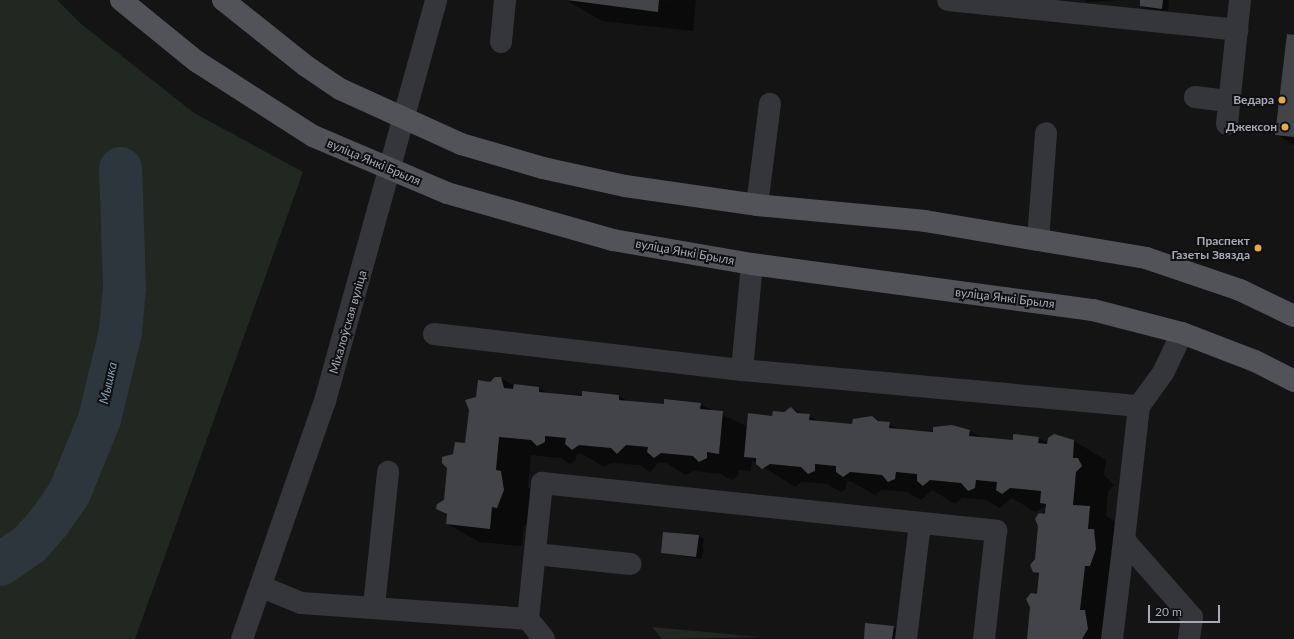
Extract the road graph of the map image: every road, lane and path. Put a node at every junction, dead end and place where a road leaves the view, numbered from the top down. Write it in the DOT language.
graph roads {
  1 [pos="121,0"];
  2 [pos="223,0"];
  3 [pos="436,0"];
  4 [pos="505,0"];
  5 [pos="948,0"];
  6 [pos="1240,0"];
  7 [pos="1237,30"];
  8 [pos="501,42"];
  9 [pos="1195,97"];
  10 [pos="1230,101"];
  11 [pos="770,104"];
  12 [pos="404,118"];
  13 [pos="1228,124"];
  14 [pos="1046,133"];
  15 [pos="390,171"];
  16 [pos="757,205"];
  17 [pos="1038,240"];
  18 [pos="752,264"];
  19 [pos="1294,316"];
  20 [pos="1182,333"];
  21 [pos="434,334"];
  22 [pos="742,370"];
  23 [pos="1294,381"];
  24 [pos="1139,406"];
  25 [pos="388,472"];
  26 [pos="920,524"];
  27 [pos="1124,540"];
  28 [pos="535,554"];
  29 [pos="630,564"];
  30 [pos="262,587"];
  31 [pos="374,606"];
  32 [pos="528,619"];
  33 [pos="242,639"];
  34 [pos="544,639"];
  35 [pos="906,639"];
  36 [pos="984,639"];
  37 [pos="1112,639"];
  38 [pos="1189,639"];
  1 -- 15 [label="main road, вуліца Янкі Брыля"];
  2 -- 12 [label="main road"];
  3 -- 12 [label="street, Міхалоўская вуліца"];
  4 -- 8 [label="street"];
  5 -- 7 [label="street"];
  6 -- 7 [label="street"];
  7 -- 10 [label="street"];
  9 -- 10 [label="street"];
  10 -- 13 [label="street"];
  11 -- 16 [label="street"];
  12 -- 15 [label="street, Міхалоўская вуліца"];
  12 -- 16 [label="main road"];
  14 -- 17 [label="street"];
  15 -- 18 [label="main road, вуліца Янкі Брыля"];
  15 -- 30 [label="street, Міхалоўская вуліца"];
  16 -- 17 [label="main road"];
  17 -- 19 [label="main road"];
  18 -- 20 [label="main road, вуліца Янкі Брыля"];
  18 -- 22 [label="street"];
  20 -- 23 [label="main road, вуліца Янкі Брыля"];
  20 -- 24 [label="street"];
  21 -- 22 [label="street"];
  22 -- 24 [label="street"];
  24 -- 27 [label="street"];
  25 -- 31 [label="street"];
  26 -- 28 [label="street"];
  26 -- 35 [label="street"];
  26 -- 36 [label="street"];
  27 -- 37 [label="street"];
  27 -- 38 [label="street"];
  28 -- 29 [label="street"];
  28 -- 32 [label="street"];
  30 -- 31 [label="street"];
  30 -- 33 [label="street, Міхалоўская вуліца"];
  31 -- 32 [label="street"];
  32 -- 34 [label="street"];
}
